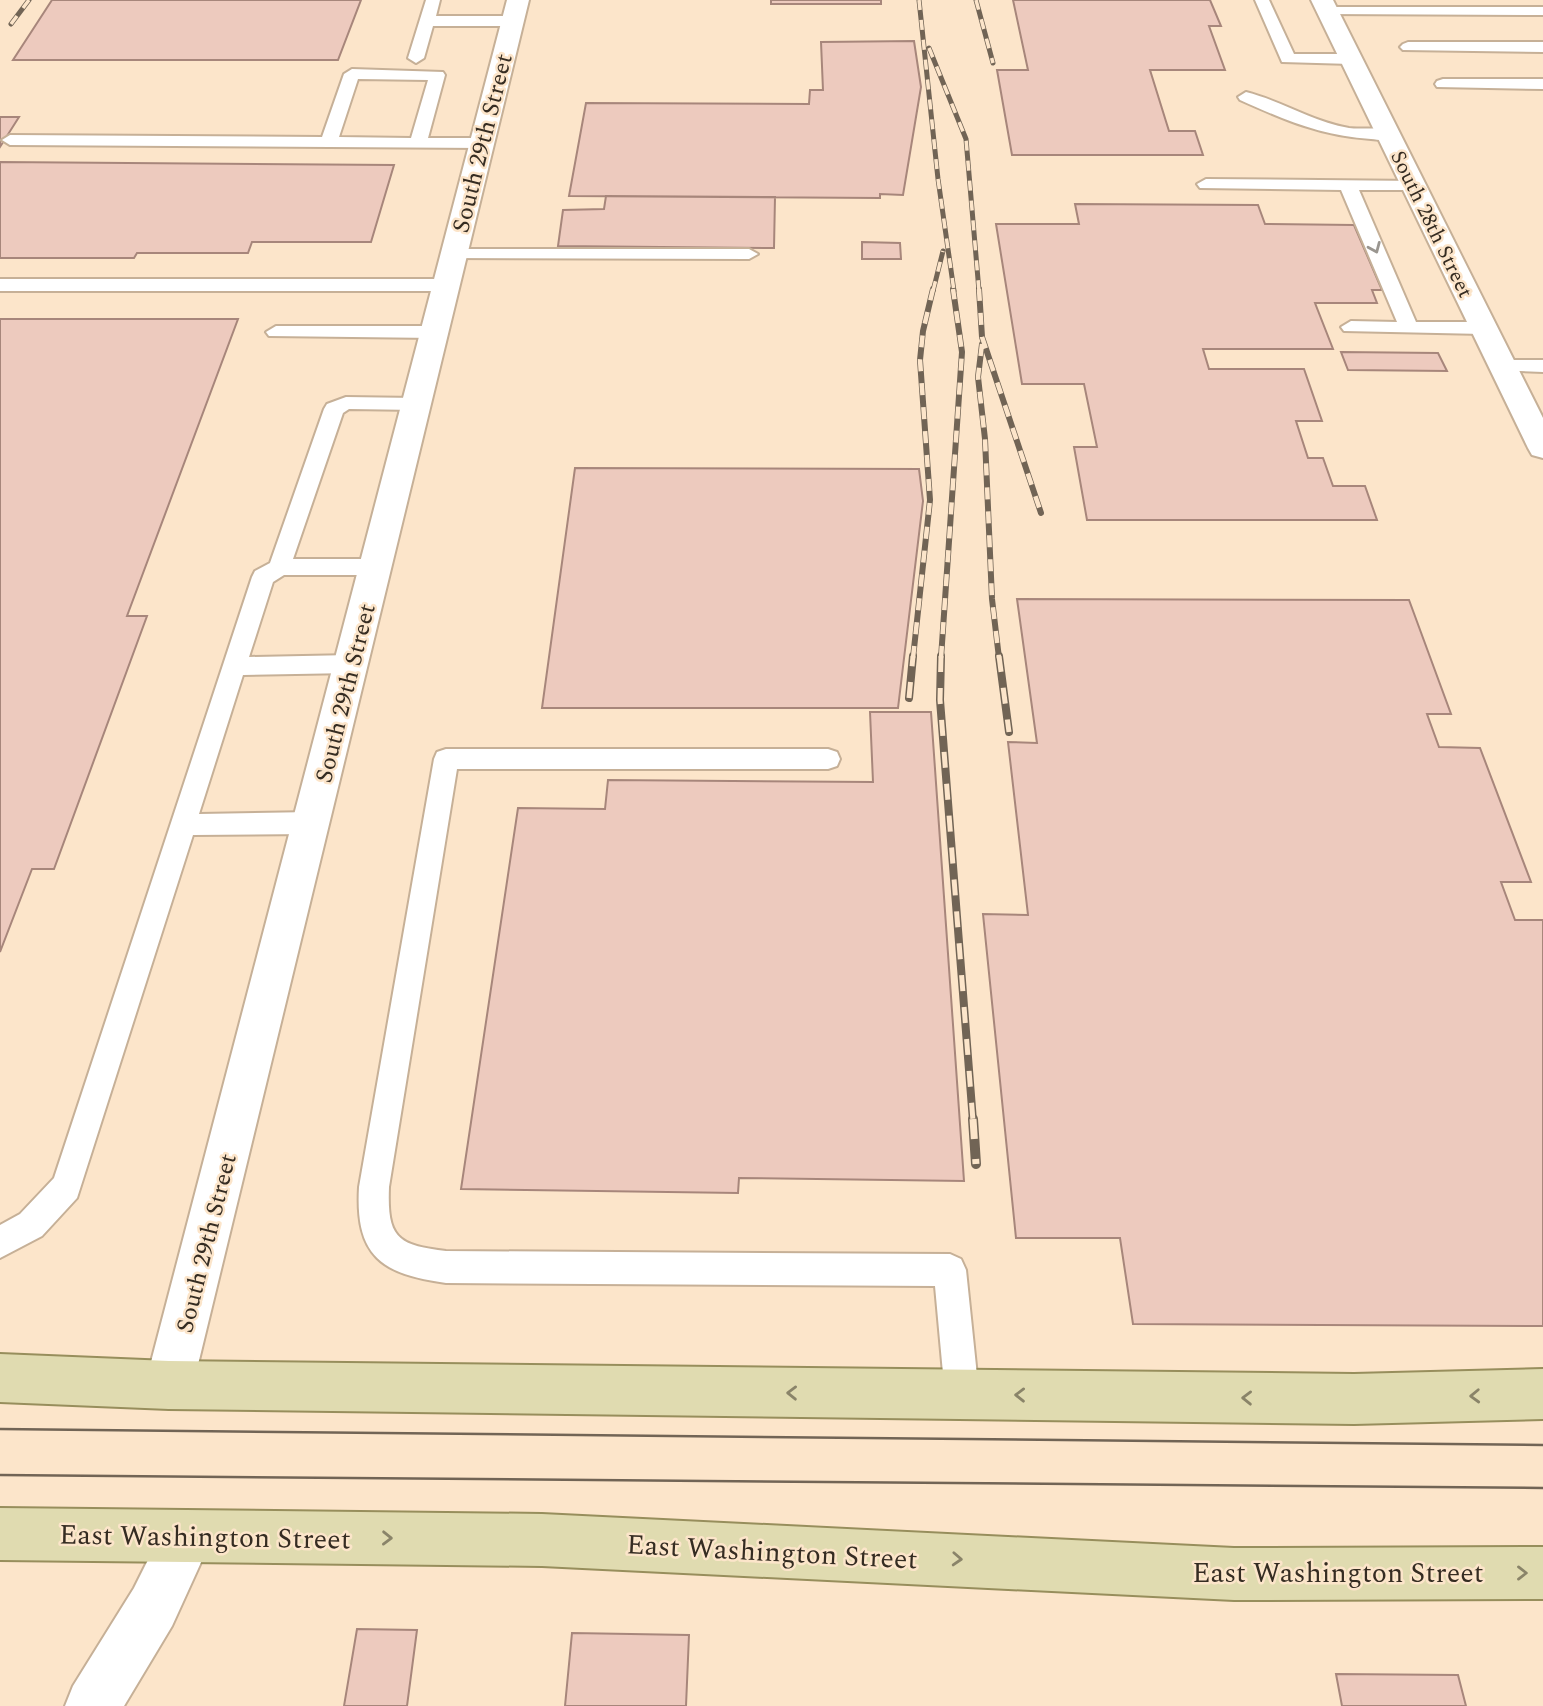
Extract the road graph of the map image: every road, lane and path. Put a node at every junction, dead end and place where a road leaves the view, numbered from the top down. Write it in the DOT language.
graph roads {
  1 [pos="433,0"];
  2 [pos="1262,0"];
  3 [pos="1324,6"];
  4 [pos="516,10"];
  5 [pos="1543,11"];
  6 [pos="427,21"];
  7 [pos="1408,47"];
  8 [pos="1543,47"];
  9 [pos="416,58"];
  10 [pos="1351,59"];
  11 [pos="1444,84"];
  12 [pos="1543,84"];
  13 [pos="1246,97"];
  14 [pos="1388,135"];
  15 [pos="10,140"];
  16 [pos="329,141"];
  17 [pos="418,142"];
  18 [pos="482,143"];
  19 [pos="1206,184"];
  20 [pos="1348,185"];
  21 [pos="1413,185"];
  22 [pos="749,254"];
  23 [pos="451,270"];
  24 [pos="0,285"];
  25 [pos="1351,327"];
  26 [pos="1409,327"];
  27 [pos="1483,328"];
  28 [pos="276,332"];
  29 [pos="435,332"];
  30 [pos="1503,366"];
  31 [pos="1543,366"];
  32 [pos="417,404"];
  33 [pos="1543,448"];
  34 [pos="280,567"];
  35 [pos="376,567"];
  36 [pos="352,664"];
  37 [pos="235,666"];
  38 [pos="828,759"];
  39 [pos="312,823"];
  40 [pos="183,825"];
  41 [pos="0,1242"];
  42 [pos="0,1378"];
  43 [pos="169,1385"];
  44 [pos="1543,1394"];
  45 [pos="962,1395"];
  46 [pos="0,1534"];
  47 [pos="187,1536"];
  48 [pos="1543,1573"];
  49 [pos="93,1706"];
  1 -- 6 [label="lane"];
  2 -- 10 [label="lane"];
  3 -- 5 [label="lane"];
  3 -- 10 [label="street, South 28th Street"];
  4 -- 6 [label="lane"];
  4 -- 18 [label="street, South 29th Street"];
  6 -- 9 [label="lane"];
  7 -- 8 [label="lane"];
  10 -- 14 [label="street, South 28th Street"];
  11 -- 12 [label="lane"];
  13 -- 14 [label="lane"];
  14 -- 21 [label="street, South 28th Street"];
  15 -- 16 [label="lane"];
  16 -- 17 [label="lane"];
  16 -- 17 [label="lane"];
  17 -- 18 [label="lane"];
  18 -- 23 [label="street, South 29th Street"];
  19 -- 20 [label="lane"];
  20 -- 21 [label="lane"];
  20 -- 26 [label="lane, one-way"];
  21 -- 27 [label="street, South 28th Street"];
  22 -- 23 [label="lane"];
  23 -- 24 [label="lane"];
  23 -- 29 [label="street, South 29th Street"];
  25 -- 26 [label="lane"];
  26 -- 27 [label="lane"];
  27 -- 30 [label="street, South 28th Street"];
  28 -- 29 [label="lane"];
  29 -- 32 [label="street, South 29th Street"];
  30 -- 31 [label="lane"];
  30 -- 33 [label="street, South 28th Street"];
  32 -- 34 [label="lane"];
  32 -- 35 [label="street, South 29th Street"];
  34 -- 35 [label="lane"];
  34 -- 37 [label="lane"];
  35 -- 36 [label="street, South 29th Street"];
  36 -- 37 [label="lane"];
  36 -- 39 [label="street, South 29th Street"];
  37 -- 40 [label="lane"];
  38 -- 45 [label="lane"];
  39 -- 40 [label="lane"];
  39 -- 43 [label="street, South 29th Street"];
  40 -- 41 [label="lane"];
  42 -- 43 [label="main road"];
  45 -- 43 [label="main road, one-way"];
  44 -- 45 [label="main road, one-way"];
  46 -- 47 [label="main road, East Washington Street"];
  47 -- 48 [label="main road, East Washington Street, one-way"];
  47 -- 49 [label="street"];
}
